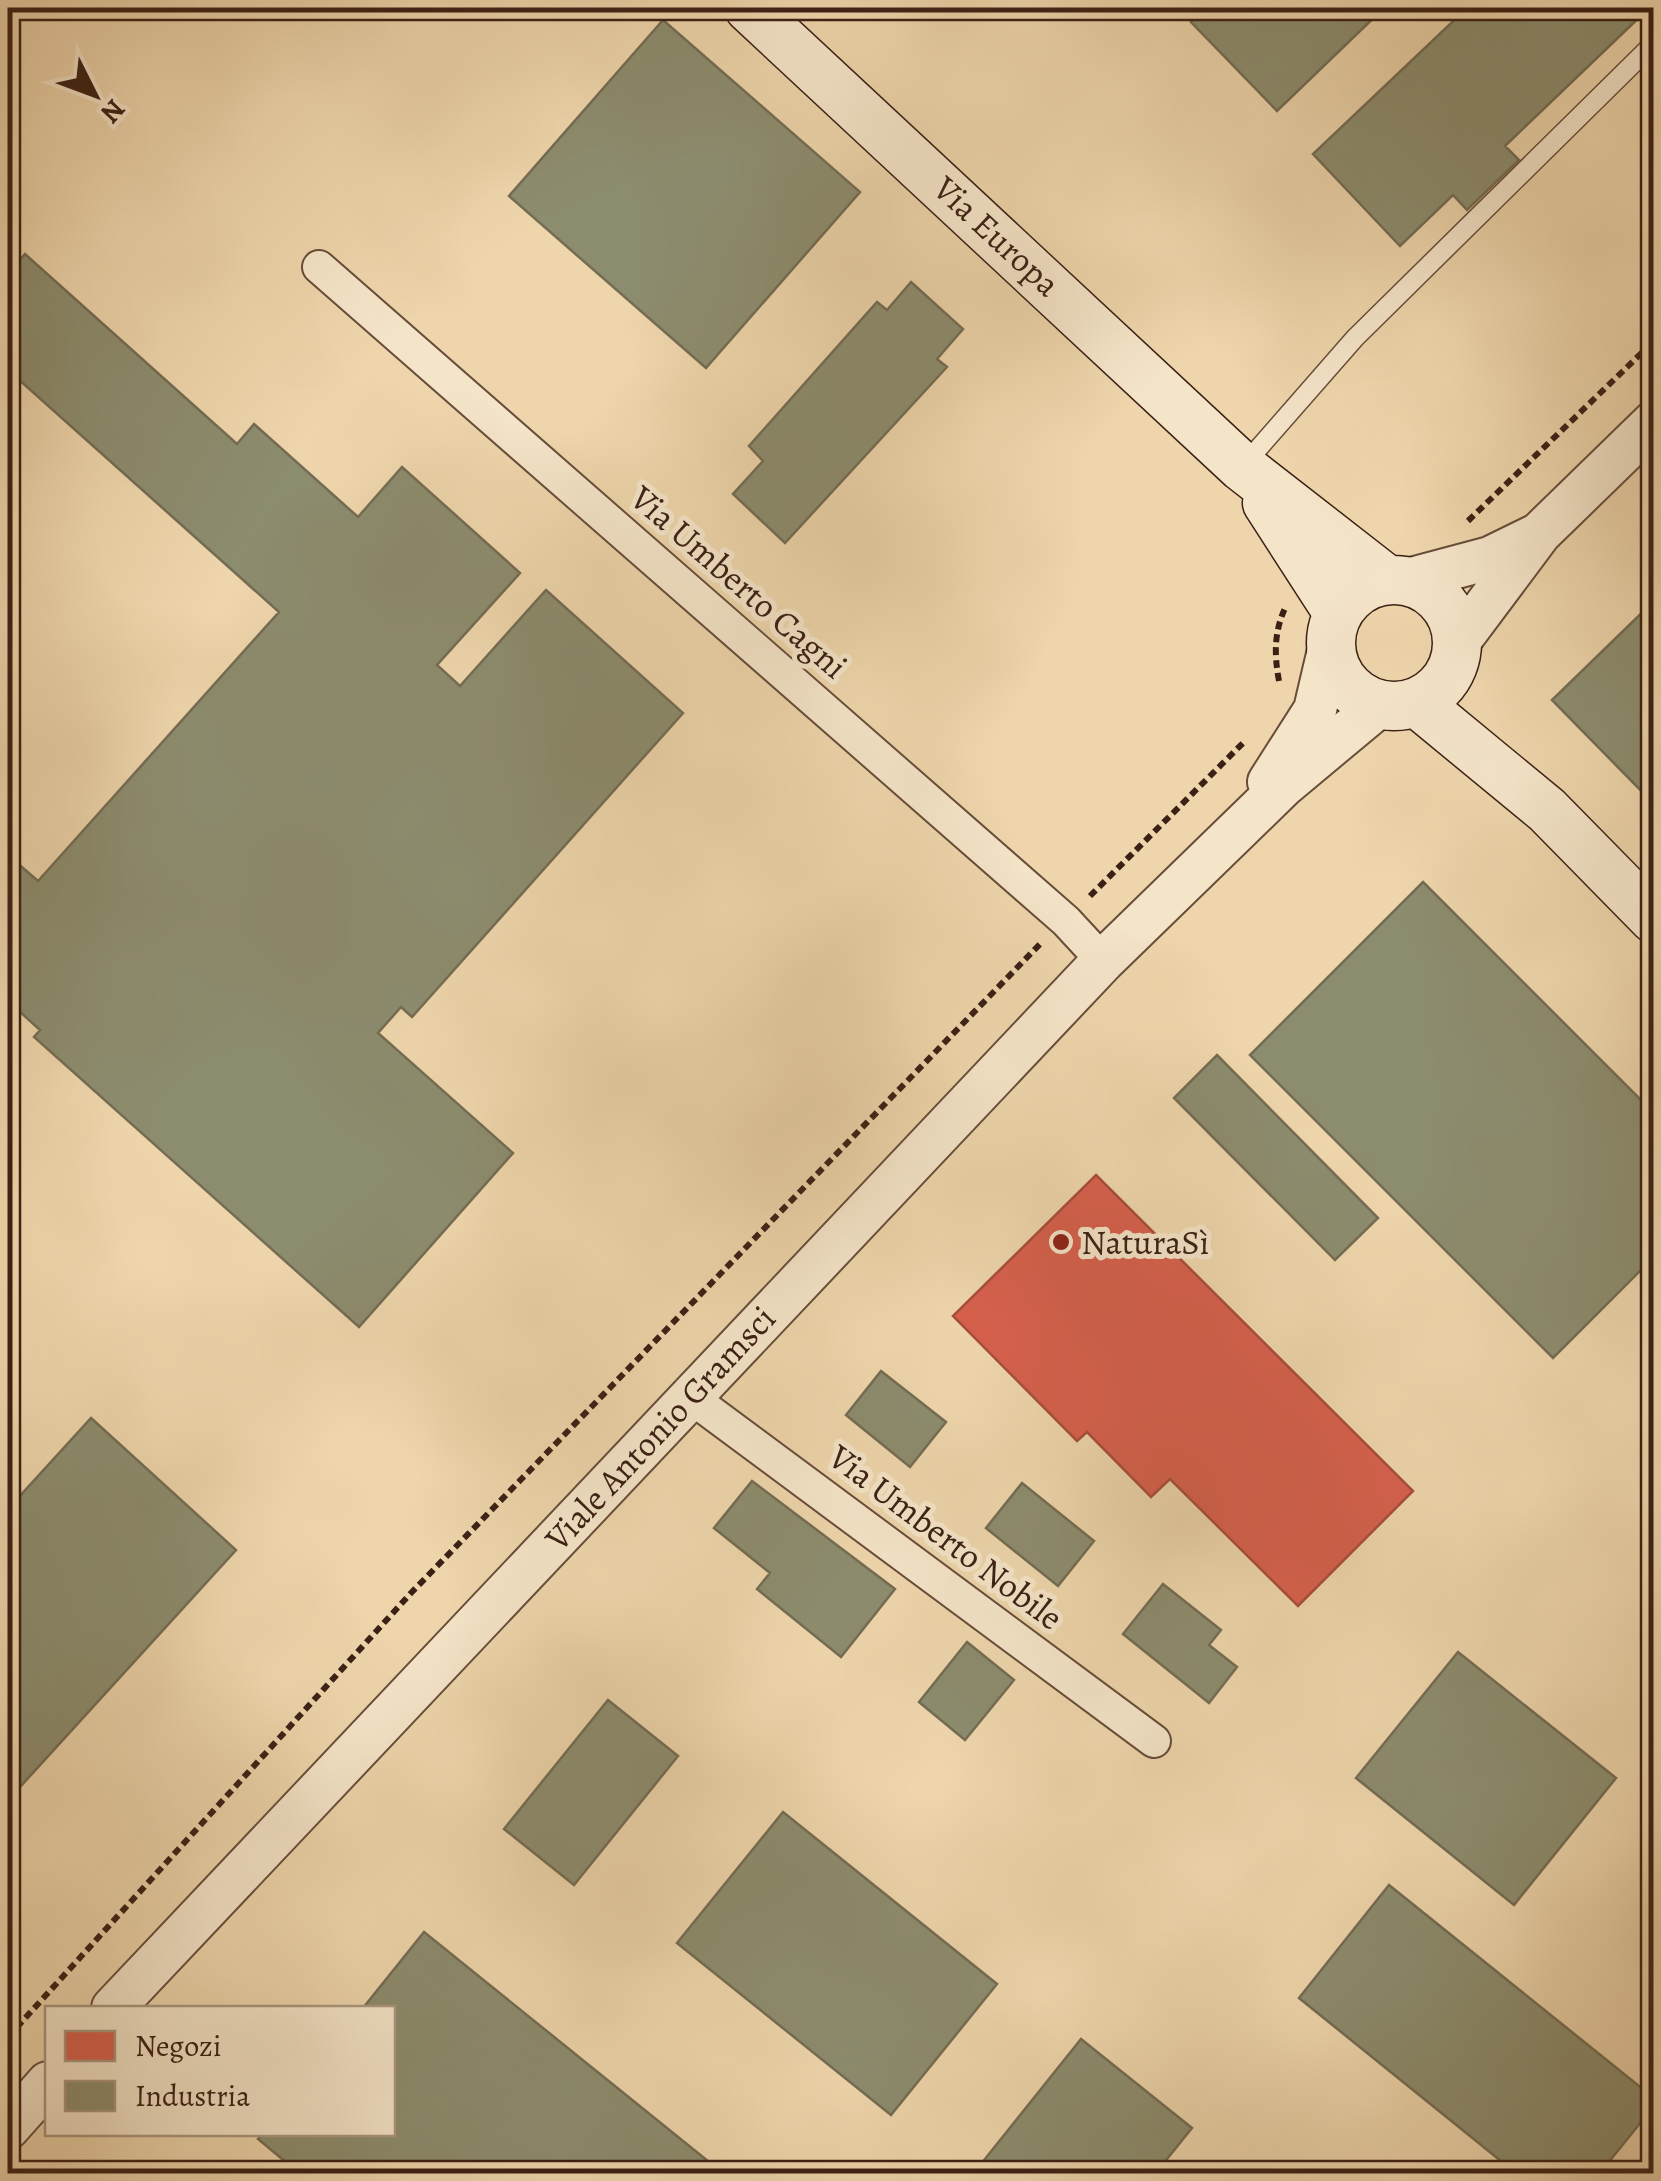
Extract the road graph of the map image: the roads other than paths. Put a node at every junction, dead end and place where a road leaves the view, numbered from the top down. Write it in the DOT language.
graph roads {
  1 [pos="749,8"];
  2 [pos="1654,43"];
  3 [pos="319,268"];
  4 [pos="1654,422"];
  5 [pos="1242,467"];
  6 [pos="1540,534"];
  7 [pos="1396,580"];
  8 [pos="1334,629"];
  9 [pos="1426,681"];
  10 [pos="1213,853"];
  11 [pos="1654,920"];
  12 [pos="1103,961"];
  13 [pos="689,1396"];
  14 [pos="1154,1741"];
  15 [pos="115,2006"];
  16 [pos="45,2085"];
  17 [pos="8,2128"];
  1 -- 5 [label="main road, Via Europa"];
  2 -- 5 [label="lane"];
  3 -- 12 [label="street, Via Umberto Cagni"];
  4 -- 6 [label="street, Viale Antonio Gramsci"];
  5 -- 7 [label="main road, Via Europa"];
  5 -- 8 [label="main road, Via Europa"];
  6 -- 7 [label="street, Viale Antonio Gramsci"];
  6 -- 9 [label="street, Viale Antonio Gramsci"];
  7 -- 8 [label="main road"];
  7 -- 9 [label="main road"];
  8 -- 9 [label="main road"];
  8 -- 10 [label="street, Viale Antonio Gramsci"];
  9 -- 10 [label="street, Viale Antonio Gramsci"];
  9 -- 11 [label="main road"];
  10 -- 12 [label="street, Viale Antonio Gramsci"];
  12 -- 13 [label="street, Viale Antonio Gramsci"];
  13 -- 14 [label="street, Via Umberto Nobile"];
  13 -- 15 [label="street, Viale Antonio Gramsci"];
  16 -- 17 [label="street"];
}
